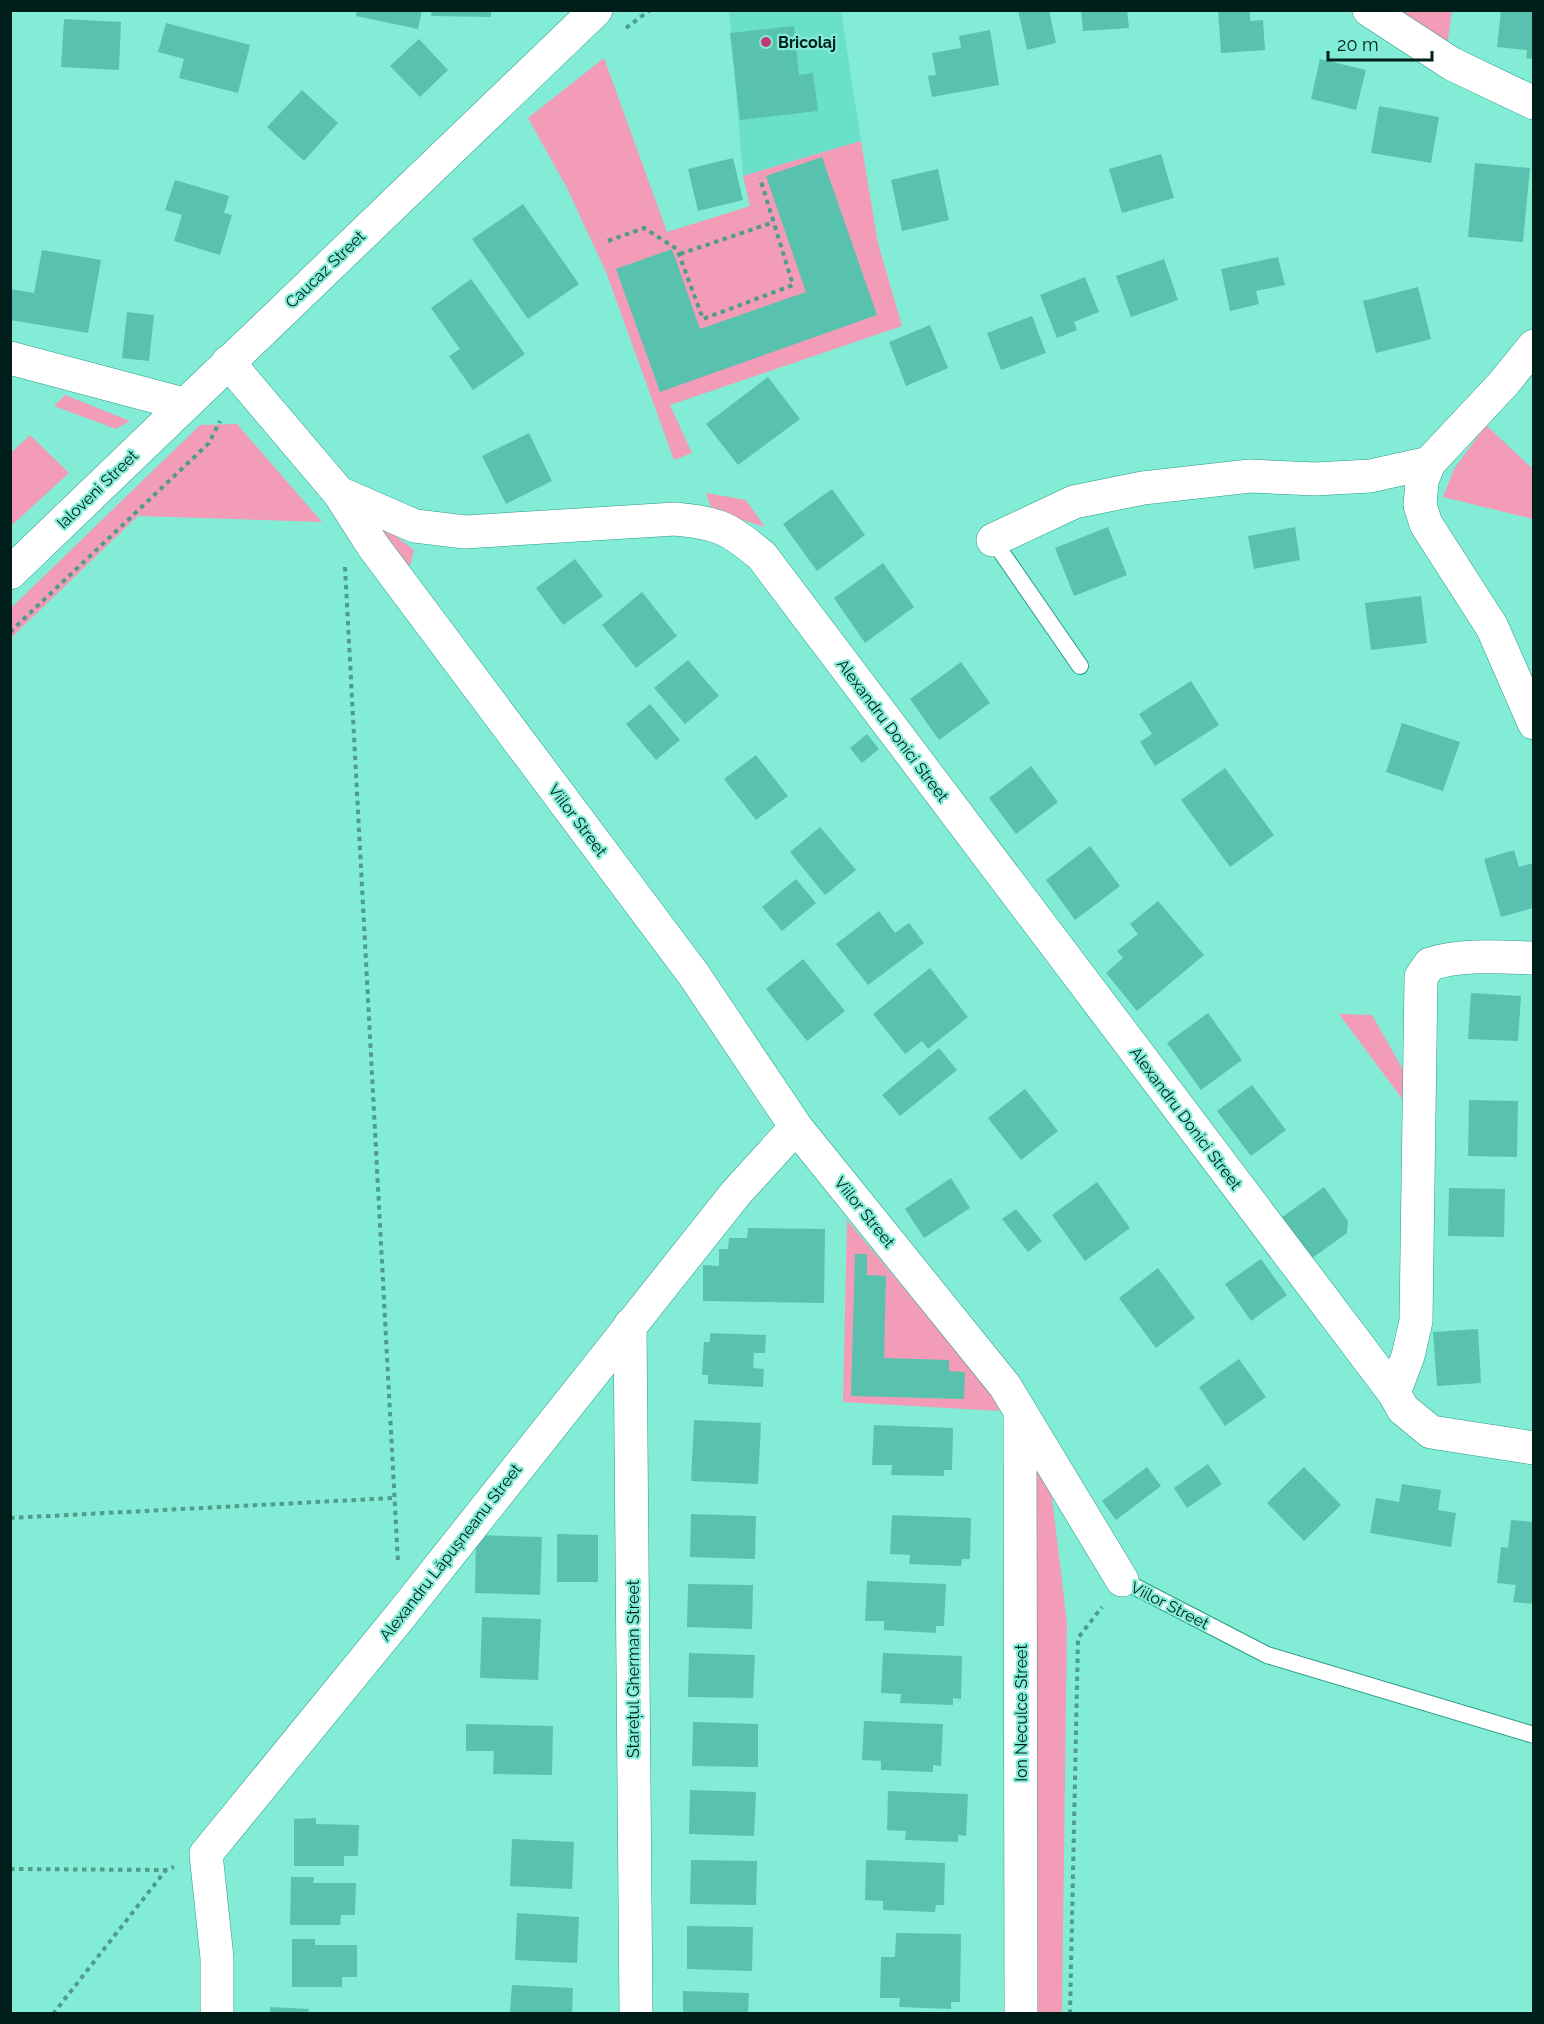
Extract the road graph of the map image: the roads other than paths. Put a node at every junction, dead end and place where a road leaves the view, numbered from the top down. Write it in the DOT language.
graph roads {
  1 [pos="596,10"];
  2 [pos="1369,10"];
  3 [pos="1533,103"];
  4 [pos="1533,346"];
  5 [pos="10,358"];
  6 [pos="234,370"];
  7 [pos="183,404"];
  8 [pos="1429,464"];
  9 [pos="339,493"];
  10 [pos="993,540"];
  11 [pos="10,573"];
  12 [pos="1080,666"];
  13 [pos="1533,723"];
  14 [pos="1533,958"];
  15 [pos="796,1127"];
  16 [pos="630,1325"];
  17 [pos="1394,1393"];
  18 [pos="1020,1412"];
  19 [pos="1533,1448"];
  20 [pos="1122,1580"];
  21 [pos="1533,1735"];
  22 [pos="217,2013"];
  23 [pos="636,2013"];
  24 [pos="1021,2013"];
  1 -- 6 [label="street, Caucaz Street"];
  2 -- 3 [label="street"];
  4 -- 8 [label="street"];
  5 -- 7 [label="street"];
  6 -- 7 [label="street, Caucaz Street"];
  6 -- 9 [label="street, Alexandru Donici Street"];
  7 -- 11 [label="street, Ialoveni Street"];
  8 -- 10 [label="street"];
  8 -- 13 [label="street"];
  9 -- 15 [label="street, Viilor Street"];
  9 -- 17 [label="street, Alexandru Donici Street"];
  10 -- 12 [label="lane"];
  14 -- 17 [label="street"];
  15 -- 16 [label="street, Alexandru Lăpușneanu Street"];
  15 -- 18 [label="street, Viilor Street"];
  16 -- 22 [label="street, Alexandru Lăpușneanu Street"];
  16 -- 23 [label="street, Starețul Gherman Street"];
  17 -- 19 [label="street, Alexandru Donici Street"];
  18 -- 20 [label="street, Viilor Street"];
  18 -- 24 [label="street, Ion Neculce Street"];
  20 -- 21 [label="lane, Viilor Street"];
}
